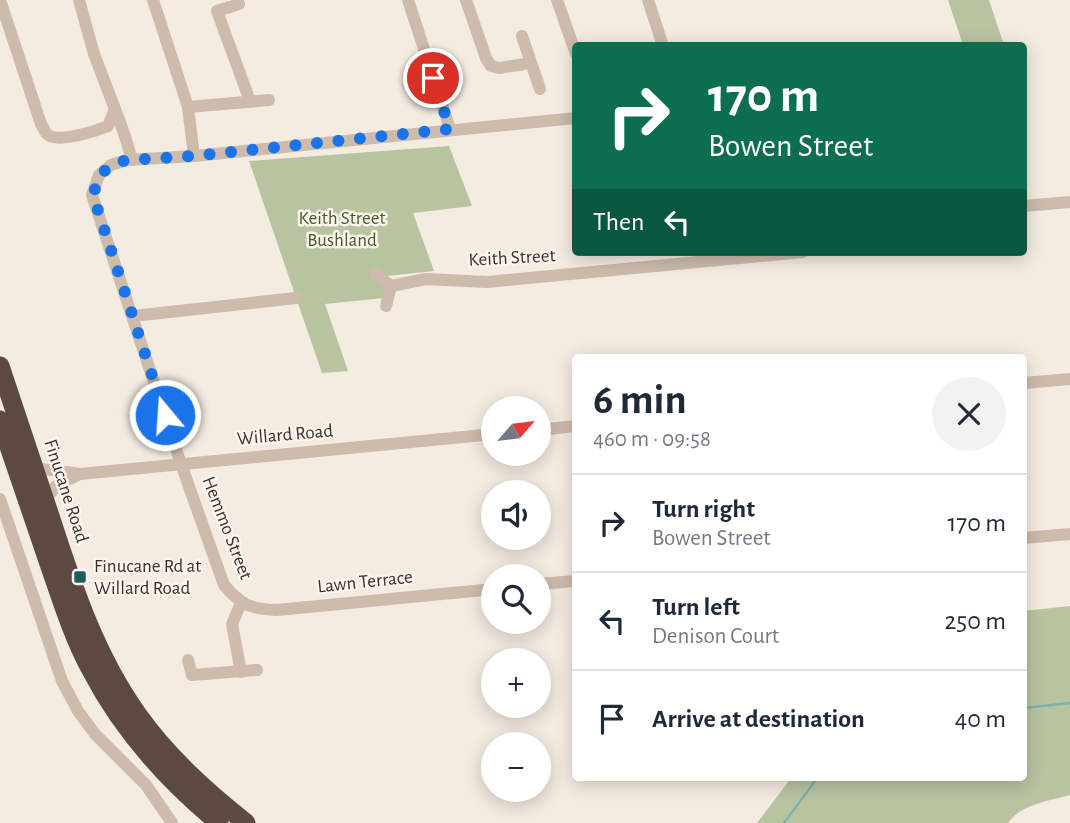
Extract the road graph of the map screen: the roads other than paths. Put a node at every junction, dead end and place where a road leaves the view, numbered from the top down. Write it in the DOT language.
graph roads {
  1 [pos="0,0"];
  2 [pos="79,0"];
  3 [pos="153,0"];
  4 [pos="237,0"];
  5 [pos="408,0"];
  6 [pos="466,0"];
  7 [pos="557,0"];
  8 [pos="648,0"];
  9 [pos="522,36"];
  10 [pos="662,42"];
  11 [pos="572,43"];
  12 [pos="531,63"];
  13 [pos="540,89"];
  14 [pos="269,100"];
  15 [pos="250,101"];
  16 [pos="188,107"];
  17 [pos="114,109"];
  18 [pos="572,118"];
  19 [pos="108,126"];
  20 [pos="450,129"];
  21 [pos="194,156"];
  22 [pos="129,160"];
  23 [pos="1070,202"];
  24 [pos="1027,206"];
  25 [pos="761,256"];
  26 [pos="375,274"];
  27 [pos="391,286"];
  28 [pos="296,298"];
  29 [pos="386,306"];
  30 [pos="133,316"];
  31 [pos="0,366"];
  32 [pos="1070,379"];
  33 [pos="1027,383"];
  34 [pos="0,420"];
  35 [pos="572,426"];
  36 [pos="551,429"];
  37 [pos="481,435"];
  38 [pos="181,464"];
  39 [pos="33,466"];
  40 [pos="80,474"];
  41 [pos="0,499"];
  42 [pos="45,500"];
  43 [pos="1070,534"];
  44 [pos="1027,538"];
  45 [pos="572,581"];
  46 [pos="551,583"];
  47 [pos="481,590"];
  48 [pos="241,603"];
  49 [pos="188,660"];
  50 [pos="257,670"];
  51 [pos="240,672"];
  52 [pos="111,689"];
  53 [pos="223,818"];
  54 [pos="172,823"];
  1 -- 19 [label="street"];
  2 -- 17 [label="street"];
  3 -- 16 [label="street"];
  4 -- 15 [label="street"];
  5 -- 20 [label="street"];
  6 -- 12 [label="street"];
  7 -- 11 [label="street"];
  8 -- 10 [label="street"];
  9 -- 12 [label="street"];
  12 -- 13 [label="street"];
  14 -- 15 [label="street"];
  15 -- 16 [label="street"];
  16 -- 21 [label="street"];
  17 -- 19 [label="street"];
  17 -- 22 [label="street"];
  18 -- 20 [label="street"];
  19 -- 22 [label="street"];
  20 -- 21 [label="street"];
  21 -- 22 [label="street"];
  22 -- 30 [label="street, Hemmo Street"];
  23 -- 24 [label="street"];
  25 -- 27 [label="street, Keith Street"];
  26 -- 27 [label="street"];
  27 -- 29 [label="street"];
  28 -- 30 [label="street"];
  30 -- 38 [label="street, Hemmo Street"];
  31 -- 39 [label="highway, Finucane Road"];
  32 -- 33 [label="street"];
  34 -- 52 [label="highway, Finucane Road"];
  35 -- 36 [label="street"];
  37 -- 38 [label="street, Willard Road"];
  38 -- 40 [label="street, Willard Road"];
  38 -- 48 [label="street, Hemmo Street"];
  39 -- 40 [label="street, Willard Road"];
  39 -- 42 [label="highway, Finucane Road"];
  40 -- 42 [label="street, Willard Road"];
  41 -- 54 [label="street"];
  42 -- 52 [label="highway, Finucane Road"];
  43 -- 44 [label="street"];
  45 -- 46 [label="street"];
  47 -- 48 [label="street, Lawn Terrace"];
  48 -- 51 [label="street"];
  49 -- 51 [label="street"];
  50 -- 51 [label="street"];
  52 -- 53 [label="highway, Finucane Road"];
}
